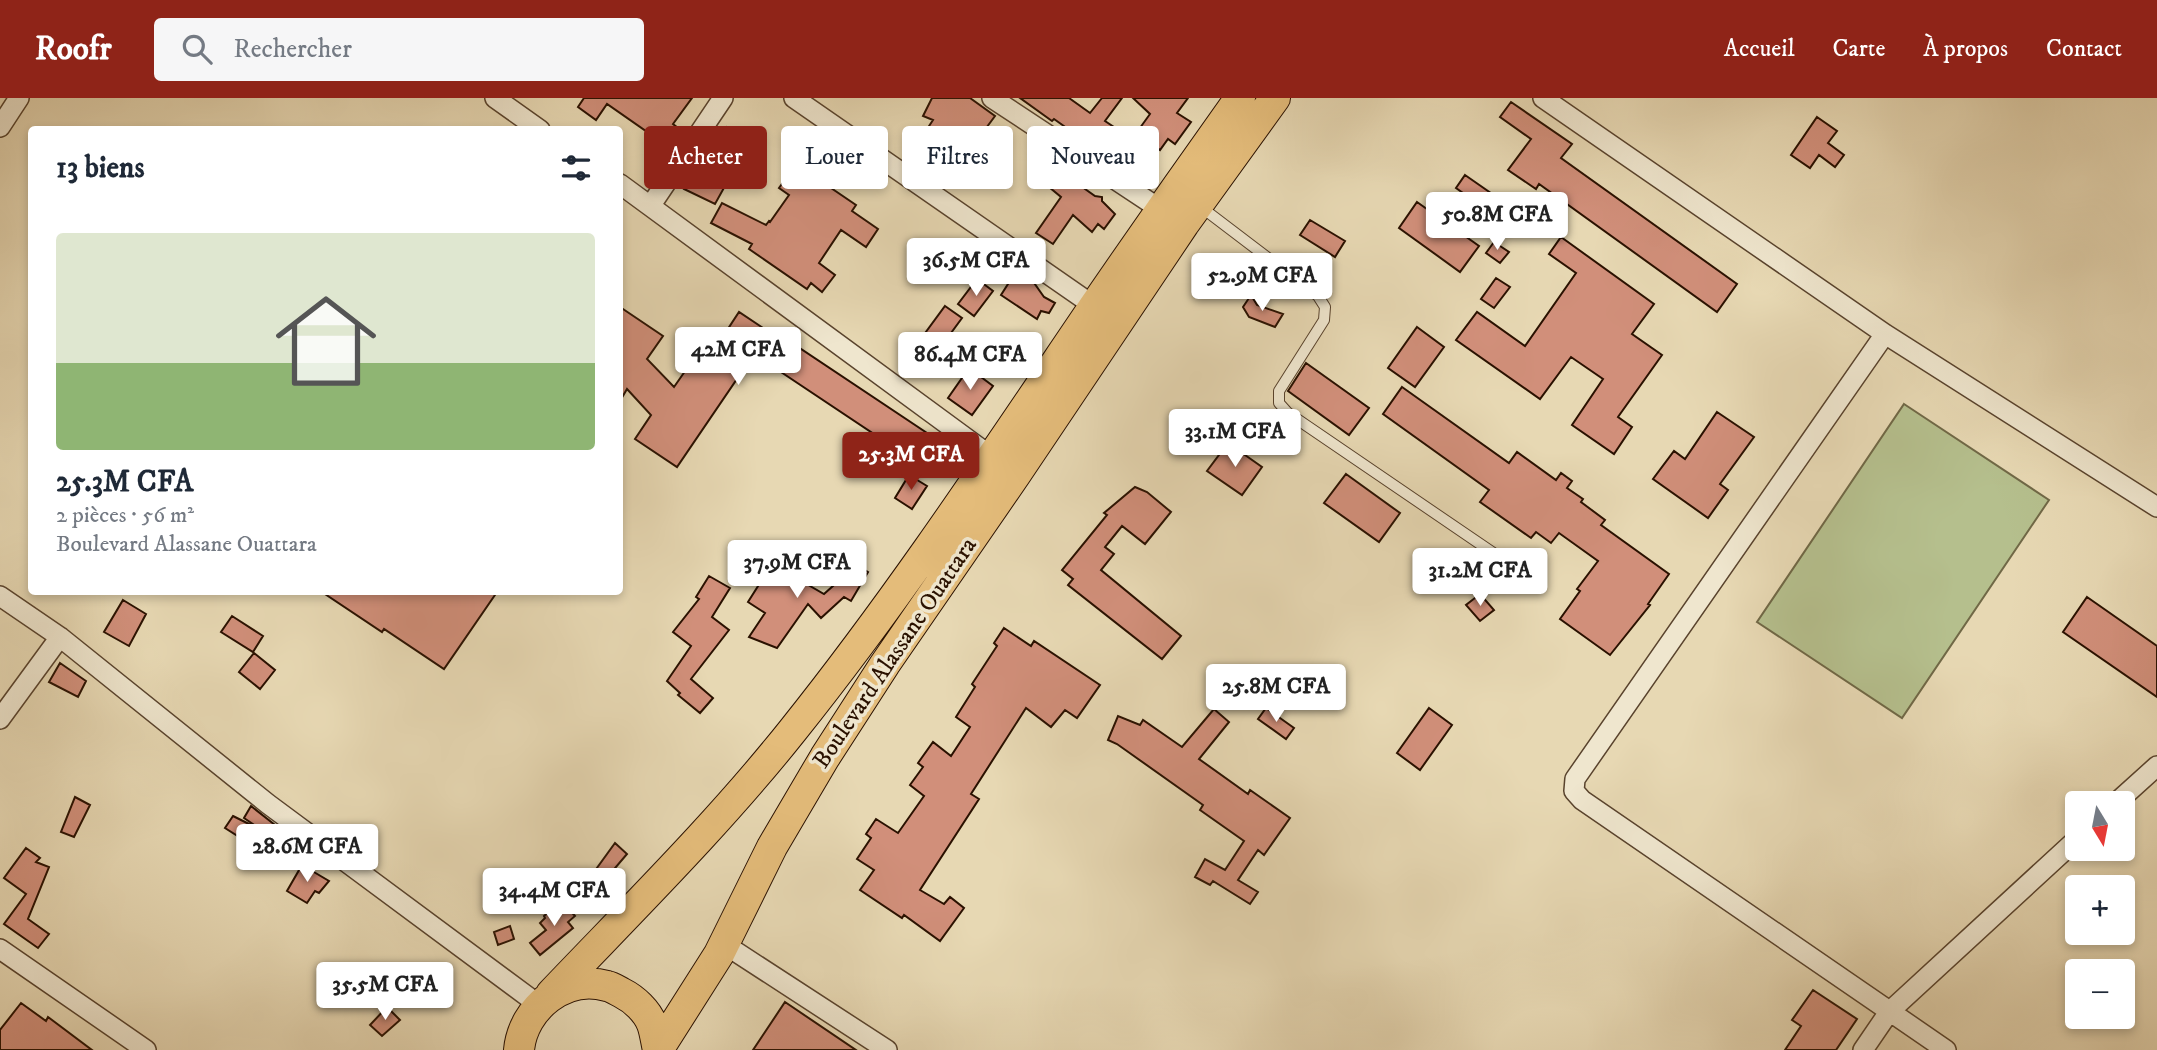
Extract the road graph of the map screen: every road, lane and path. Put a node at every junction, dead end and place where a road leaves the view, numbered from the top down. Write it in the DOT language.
graph roads {
  1 [pos="495,98"];
  2 [pos="723,98"];
  3 [pos="794,98"];
  4 [pos="992,98"];
  5 [pos="1240,98"];
  6 [pos="1275,98"];
  7 [pos="1543,98"];
  8 [pos="534,126"];
  9 [pos="623,186"];
  10 [pos="1182,204"];
  11 [pos="650,205"];
  12 [pos="1094,306"];
  13 [pos="1885,334"];
  14 [pos="1004,466"];
  15 [pos="2157,508"];
  16 [pos="1508,563"];
  17 [pos="0,596"];
  18 [pos="61,637"];
  19 [pos="0,719"];
  20 [pos="2157,766"];
  21 [pos="2129,791"];
  22 [pos="2065,850"];
  23 [pos="724,944"];
  24 [pos="0,949"];
  25 [pos="545,999"];
  26 [pos="1889,1012"];
  27 [pos="513,1044"];
  28 [pos="146,1050"];
  29 [pos="658,1050"];
  30 [pos="887,1050"];
  31 [pos="1863,1050"];
  32 [pos="1946,1050"];
  1 -- 8 [label="street"];
  2 -- 11 [label="street"];
  3 -- 12 [label="street"];
  4 -- 10 [label="street"];
  5 -- 10 [label="main road, Boulevard Alassane Ouattara"];
  6 -- 10 [label="main road, Boulevard Alassane Ouattara"];
  7 -- 13 [label="street"];
  9 -- 11 [label="street"];
  10 -- 12 [label="main road, Boulevard Alassane Ouattara"];
  10 -- 14 [label="main road, Boulevard Alassane Ouattara"];
  10 -- 16 [label="lane"];
  11 -- 14 [label="street"];
  12 -- 14 [label="main road, Boulevard Alassane Ouattara"];
  13 -- 15 [label="street"];
  13 -- 26 [label="street"];
  14 -- 23 [label="main road, Boulevard Alassane Ouattara"];
  14 -- 25 [label="main road, Boulevard Alassane Ouattara"];
  17 -- 18 [label="street"];
  18 -- 19 [label="street"];
  18 -- 25 [label="street"];
  20 -- 21 [label="street"];
  22 -- 26 [label="street"];
  23 -- 29 [label="main road, Boulevard Alassane Ouattara"];
  23 -- 30 [label="street"];
  24 -- 28 [label="street"];
  25 -- 27 [label="main road, Boulevard Alassane Ouattara"];
  25 -- 29 [label="main road"];
  26 -- 31 [label="street"];
  26 -- 32 [label="street"];
}
